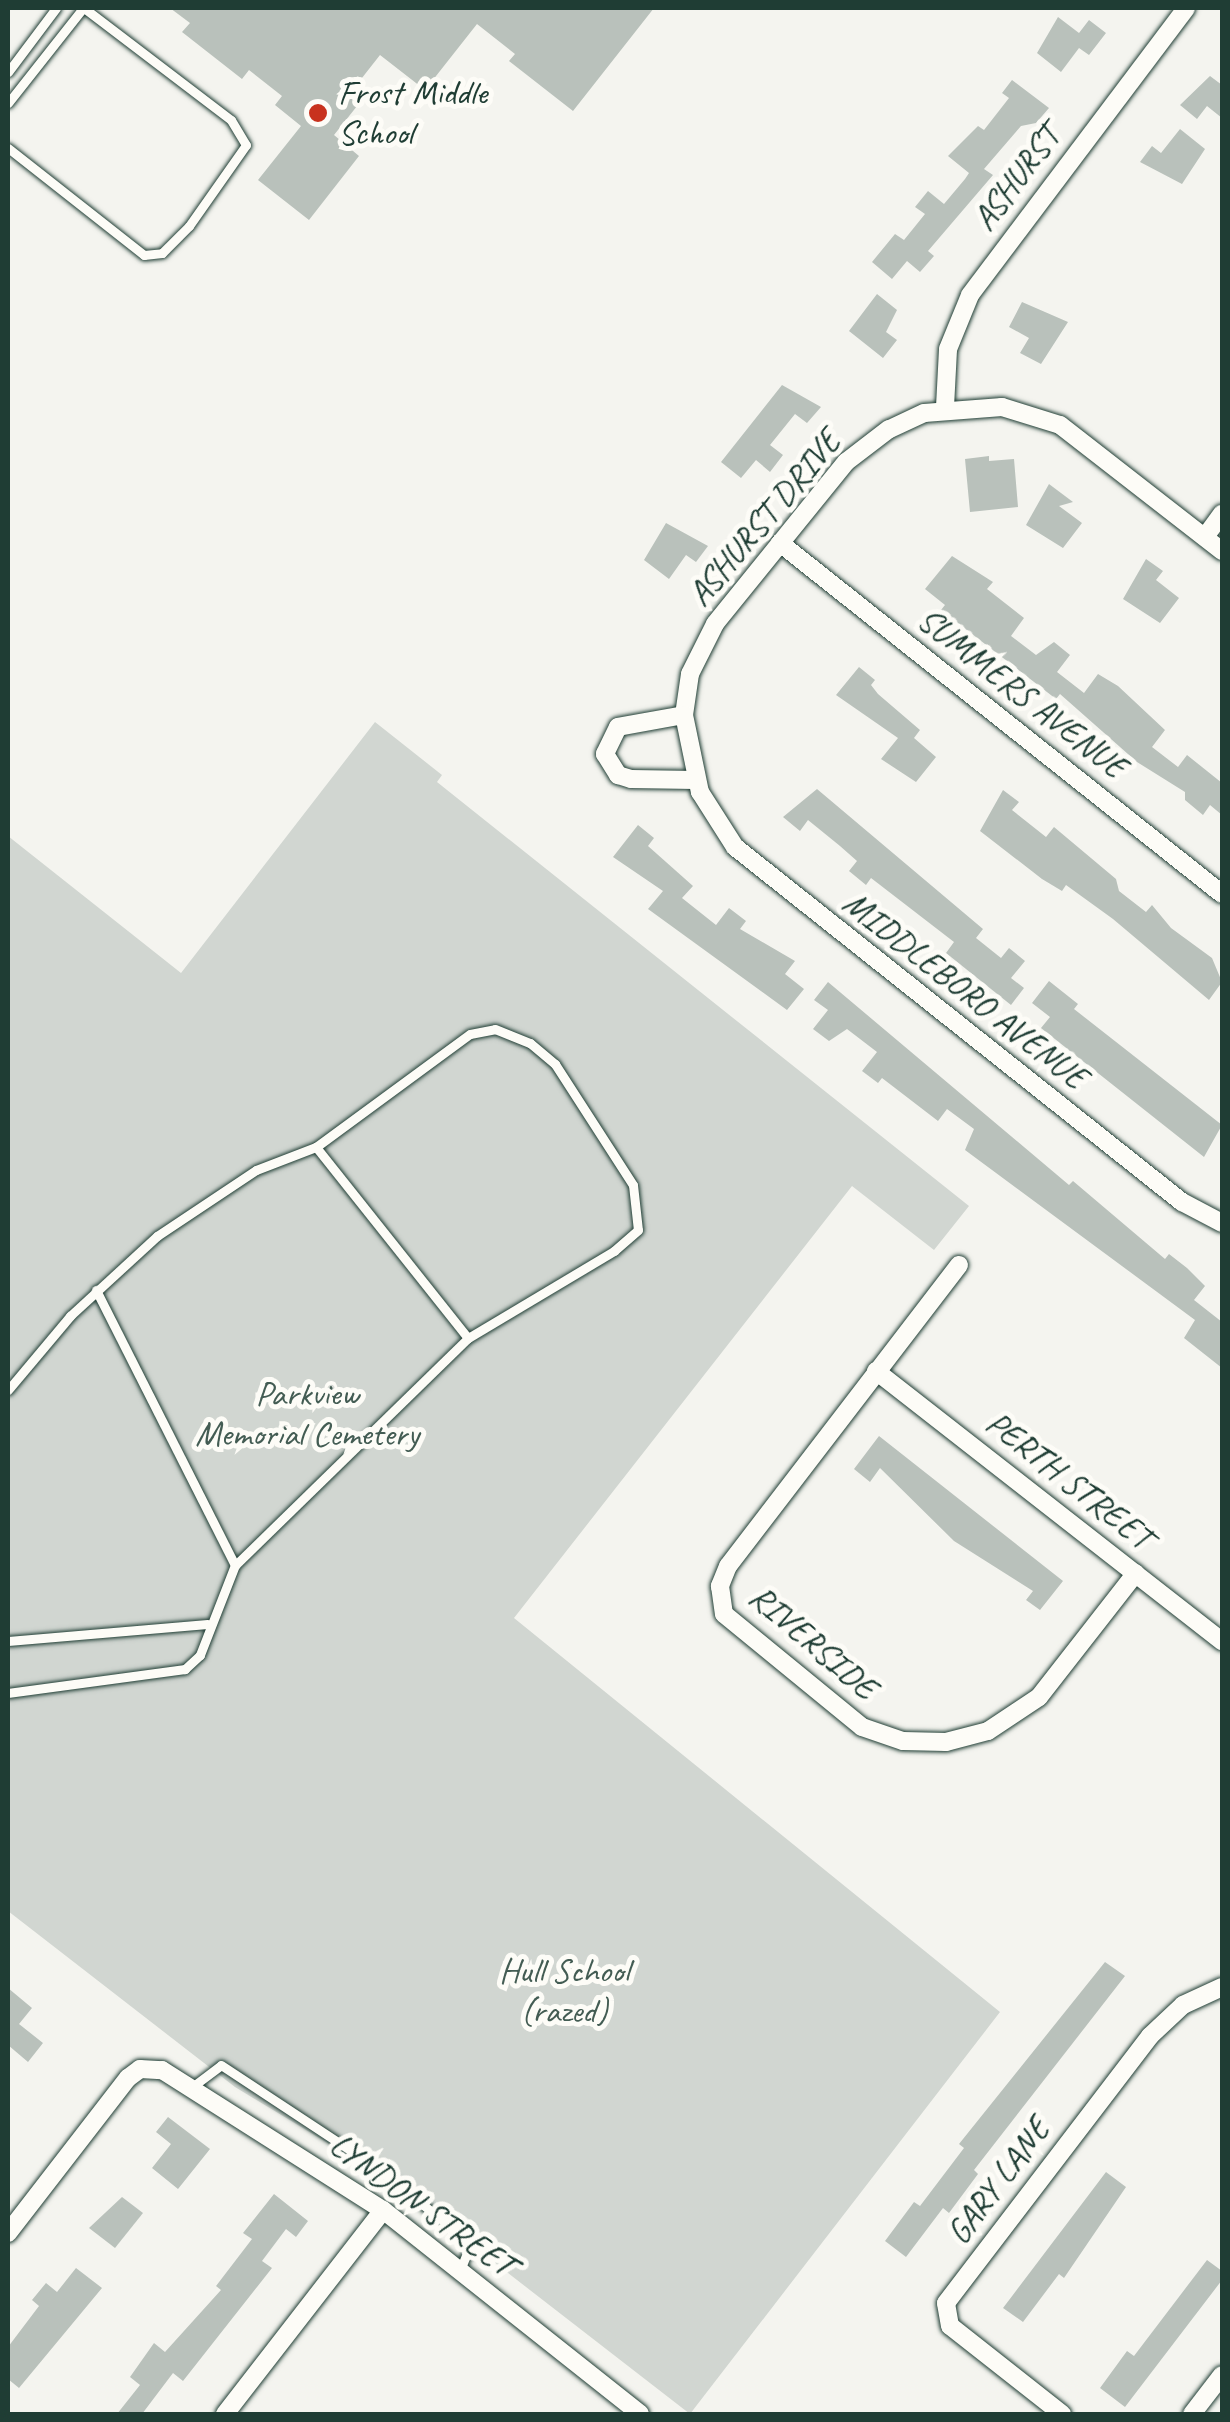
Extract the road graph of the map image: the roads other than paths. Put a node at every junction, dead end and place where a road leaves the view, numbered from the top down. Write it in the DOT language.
graph roads {
  1 [pos="56,8"];
  2 [pos="83,8"];
  3 [pos="1186,8"];
  4 [pos="8,72"];
  5 [pos="8,103"];
  6 [pos="8,148"];
  7 [pos="945,407"];
  8 [pos="1222,514"];
  9 [pos="1205,537"];
  10 [pos="780,543"];
  11 [pos="1222,551"];
  12 [pos="684,715"];
  13 [pos="689,754"];
  14 [pos="696,780"];
  15 [pos="1222,894"];
  16 [pos="316,1146"];
  17 [pos="1222,1223"];
  18 [pos="959,1265"];
  19 [pos="96,1290"];
  20 [pos="468,1338"];
  21 [pos="876,1371"];
  22 [pos="8,1390"];
  23 [pos="235,1565"];
  24 [pos="1136,1573"];
  25 [pos="207,1624"];
  26 [pos="1222,1641"];
  27 [pos="8,1642"];
  28 [pos="8,1693"];
  29 [pos="1222,1988"];
  30 [pos="192,2087"];
  31 [pos="383,2210"];
  32 [pos="8,2233"];
  33 [pos="460,2270"];
  34 [pos="1222,2375"];
  35 [pos="225,2414"];
  36 [pos="640,2414"];
  37 [pos="1062,2414"];
  38 [pos="1192,2414"];
  1 -- 4 [label="lane"];
  2 -- 5 [label="lane"];
  2 -- 6 [label="lane"];
  3 -- 7 [label="street, ASHURST"];
  7 -- 9 [label="street"];
  7 -- 10 [label="street, ASHURST DRIVE"];
  8 -- 9 [label="street"];
  9 -- 11 [label="street"];
  10 -- 12 [label="street, ASHURST DRIVE"];
  10 -- 15 [label="street, SUMMERS AVENUE"];
  12 -- 13 [label="street, ASHURST DRIVE"];
  12 -- 14 [label="street"];
  13 -- 14 [label="street, MIDDLEBORO AVENUE"];
  14 -- 17 [label="street, MIDDLEBORO AVENUE"];
  16 -- 19 [label="lane"];
  16 -- 20 [label="lane"];
  16 -- 20 [label="lane"];
  18 -- 21 [label="street"];
  19 -- 22 [label="lane"];
  19 -- 23 [label="lane"];
  20 -- 23 [label="lane"];
  21 -- 24 [label="street, PERTH STREET"];
  21 -- 24 [label="street, RIVERSIDE"];
  23 -- 25 [label="lane"];
  24 -- 26 [label="street, PERTH STREET"];
  25 -- 27 [label="lane"];
  25 -- 28 [label="lane"];
  29 -- 37 [label="street, GARY LANE"];
  30 -- 31 [label="street, LYNDON STREET"];
  30 -- 32 [label="street, LYNDON STREET"];
  30 -- 33 [label="lane"];
  31 -- 33 [label="street, LYNDON STREET"];
  31 -- 35 [label="street"];
  33 -- 36 [label="street, LYNDON STREET"];
  34 -- 38 [label="street"];
}
